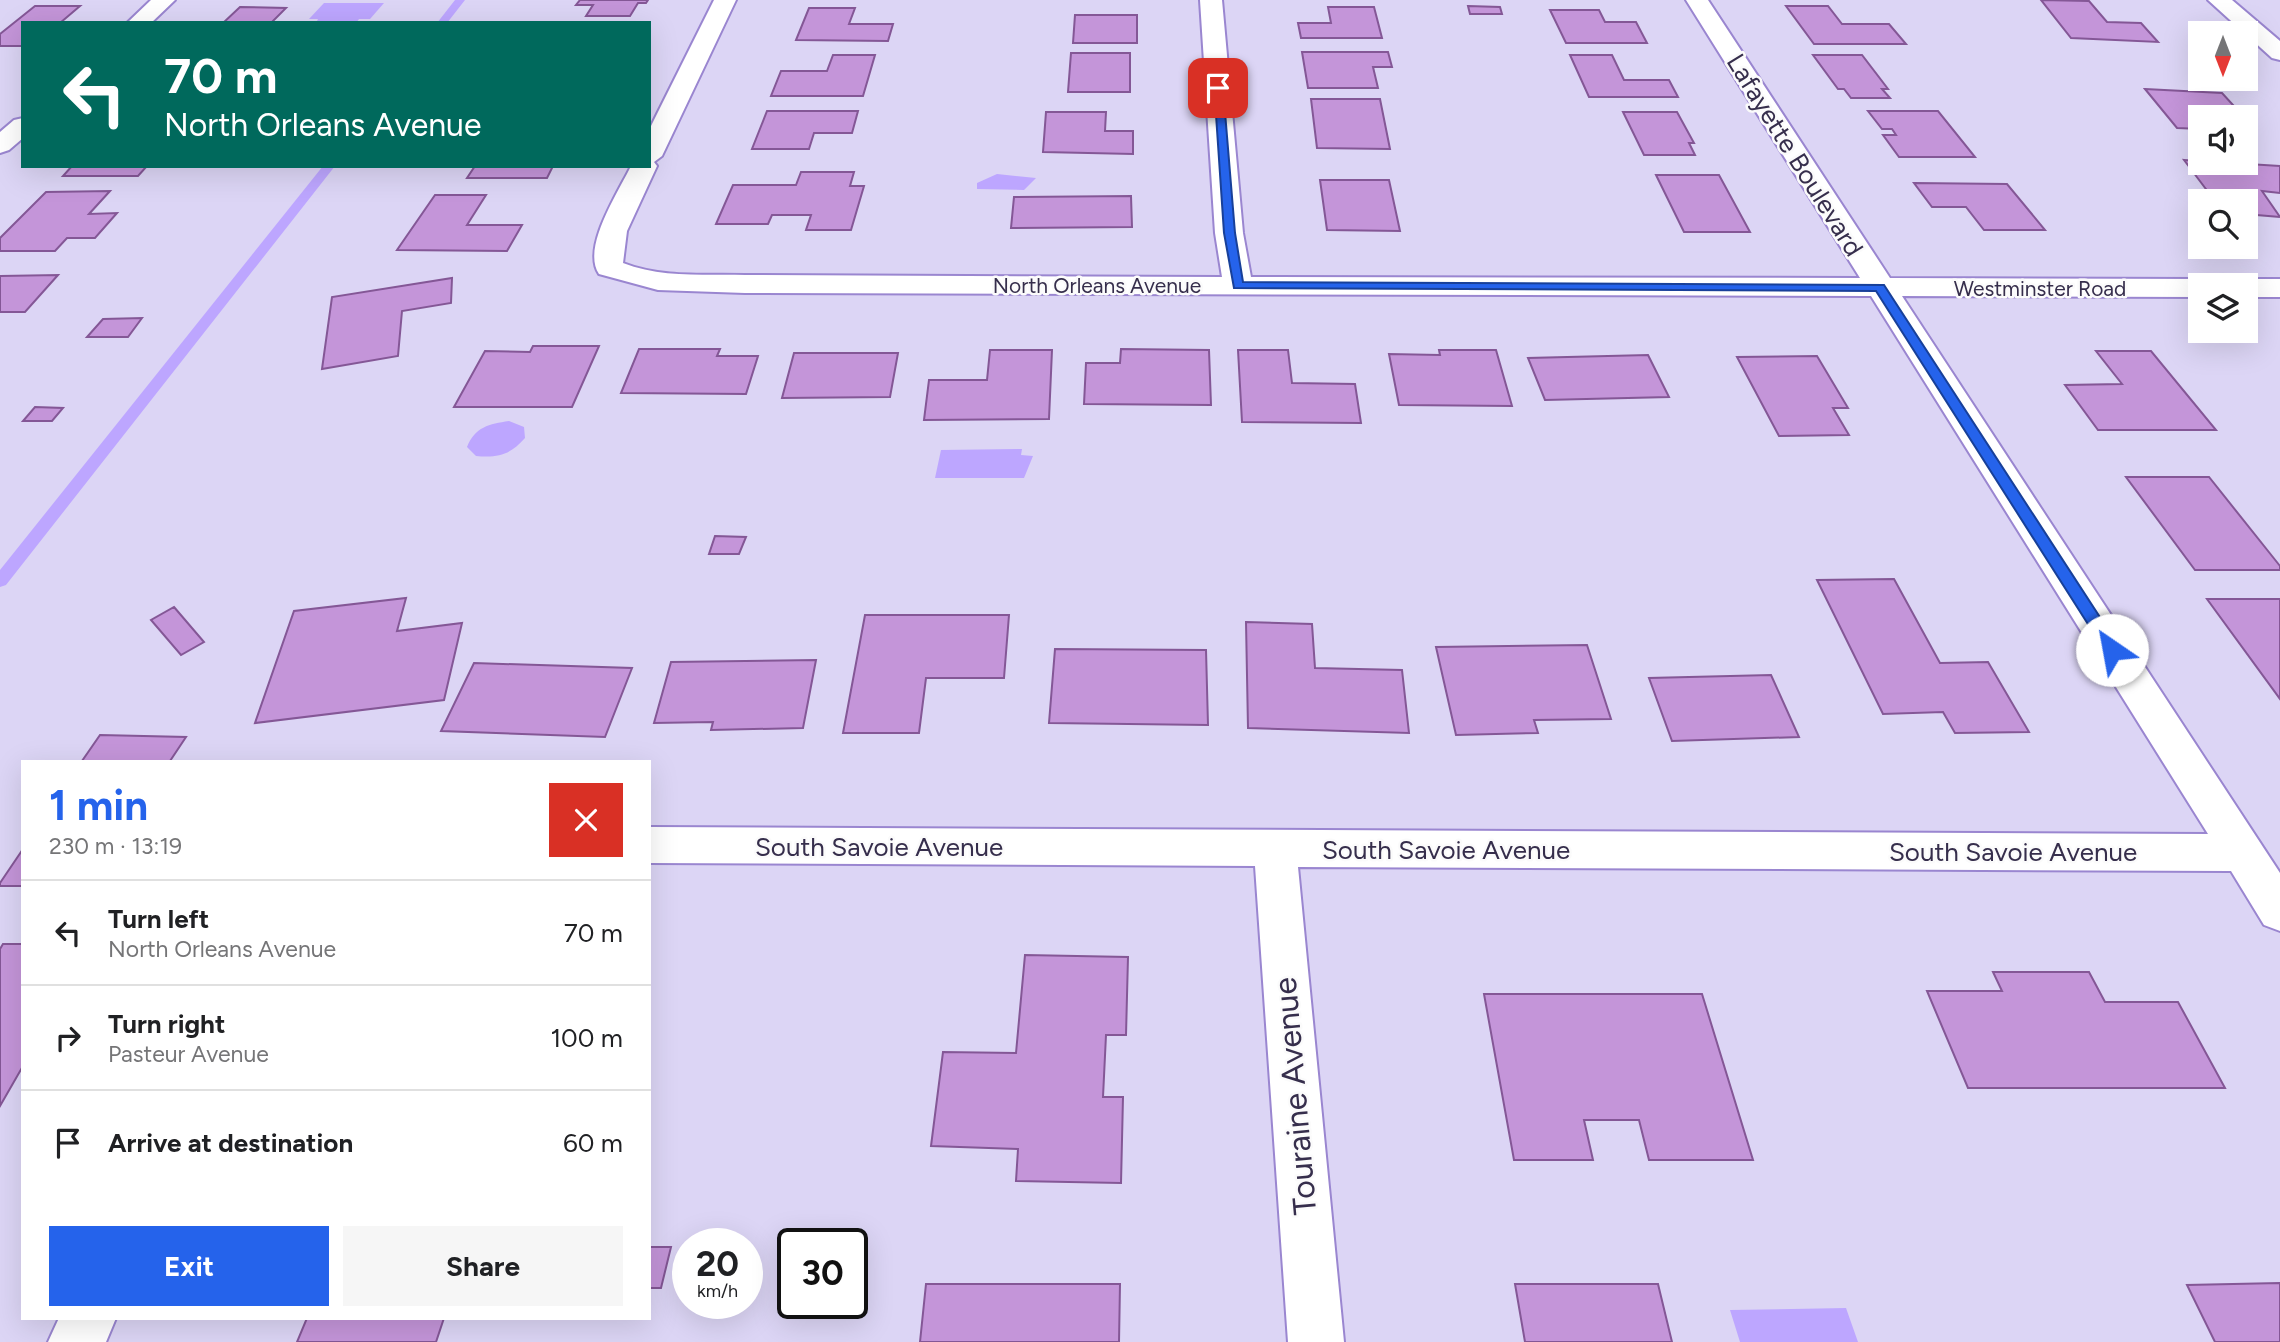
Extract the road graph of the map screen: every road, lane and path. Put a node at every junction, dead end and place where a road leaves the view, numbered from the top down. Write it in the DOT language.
graph roads {
  1 [pos="164,0"];
  2 [pos="725,0"];
  3 [pos="1211,0"];
  4 [pos="1697,0"];
  5 [pos="2219,0"];
  6 [pos="140,21"];
  7 [pos="2280,53"];
  8 [pos="21,127"];
  9 [pos="0,145"];
  10 [pos="651,152"];
  11 [pos="644,168"];
  12 [pos="1238,286"];
  13 [pos="1880,288"];
  14 [pos="2188,288"];
  15 [pos="2258,288"];
  16 [pos="2280,288"];
  17 [pos="651,845"];
  18 [pos="1275,850"];
  19 [pos="2243,853"];
  20 [pos="2280,911"];
  21 [pos="88,1320"];
  22 [pos="76,1342"];
  23 [pos="1316,1342"];
  1 -- 6 [label="street"];
  2 -- 10 [label="street"];
  3 -- 12 [label="street"];
  4 -- 13 [label="street, Lafayette Boulevard"];
  5 -- 7 [label="street"];
  8 -- 9 [label="street"];
  11 -- 12 [label="street, North Orleans Avenue"];
  12 -- 13 [label="street, North Orleans Avenue"];
  13 -- 14 [label="street, Westminster Road"];
  13 -- 19 [label="street, Lafayette Boulevard"];
  15 -- 16 [label="street"];
  17 -- 18 [label="street, South Savoie Avenue"];
  18 -- 19 [label="street, South Savoie Avenue"];
  18 -- 23 [label="street, Touraine Avenue"];
  19 -- 20 [label="street, Lafayette Boulevard"];
  21 -- 22 [label="street"];
}
